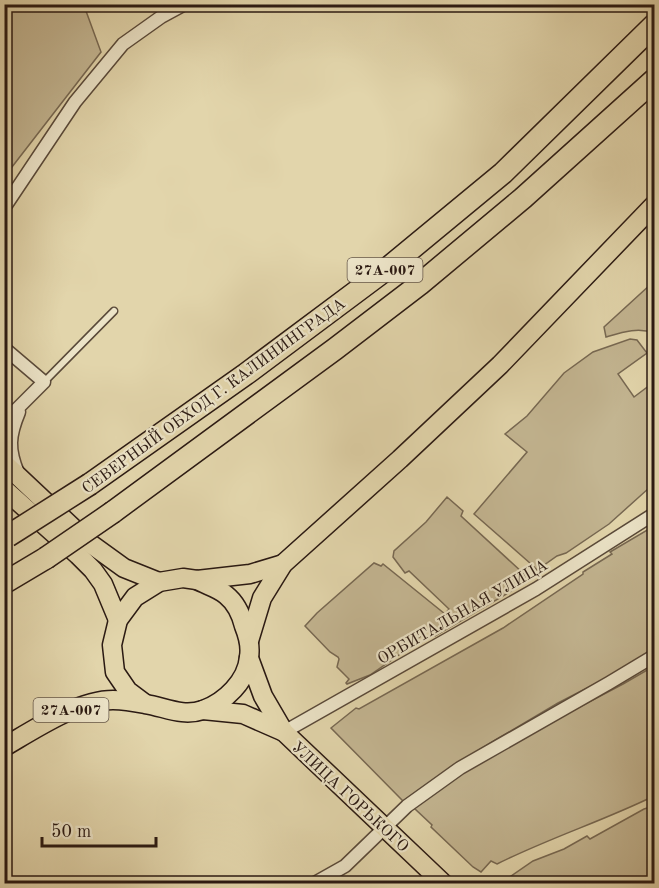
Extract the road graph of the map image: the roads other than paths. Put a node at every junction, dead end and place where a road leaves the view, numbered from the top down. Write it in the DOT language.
graph roads {
  1 [pos="185,4"];
  2 [pos="654,19"];
  3 [pos="654,25"];
  4 [pos="654,80"];
  5 [pos="523,153"];
  6 [pos="654,205"];
  7 [pos="4,208"];
  8 [pos="114,311"];
  9 [pos="4,348"];
  10 [pos="44,382"];
  11 [pos="21,407"];
  12 [pos="4,422"];
  13 [pos="4,463"];
  14 [pos="20,477"];
  15 [pos="4,489"];
  16 [pos="654,514"];
  17 [pos="6,537"];
  18 [pos="283,564"];
  19 [pos="197,580"];
  20 [pos="159,582"];
  21 [pos="4,583"];
  22 [pos="118,620"];
  23 [pos="249,650"];
  24 [pos="654,656"];
  25 [pos="146,704"];
  26 [pos="203,710"];
  27 [pos="284,732"];
  28 [pos="4,747"];
  29 [pos="385,828"];
  30 [pos="313,884"];
  31 [pos="444,884"];
  1 -- 7 [label="street"];
  2 -- 5 [label="street"];
  3 -- 5 [label="highway, СЕВЕРНЫЙ ОБХОД Г. КАЛИНИНГРАДА / 27А-007"];
  4 -- 21 [label="highway, СЕВЕРНЫЙ ОБХОД Г. КАЛИНИНГРАДА / 27А-007, bridge"];
  5 -- 17 [label="highway, СЕВЕРНЫЙ ОБХОД Г. КАЛИНИНГРАДА / 27А-007, bridge"];
  6 -- 18 [label="main road"];
  8 -- 10 [label="lane"];
  9 -- 10 [label="street"];
  10 -- 11 [label="street"];
  11 -- 12 [label="street"];
  11 -- 14 [label="street"];
  13 -- 14 [label="main road"];
  14 -- 20 [label="main road"];
  15 -- 22 [label="main road"];
  16 -- 27 [label="street, ОРБИТАЛЬНАЯ УЛИЦА"];
  18 -- 19 [label="main road"];
  18 -- 23 [label="main road"];
  19 -- 20 [label="main road"];
  19 -- 23 [label="main road"];
  20 -- 22 [label="main road"];
  22 -- 25 [label="main road"];
  23 -- 26 [label="main road"];
  23 -- 27 [label="main road"];
  24 -- 29 [label="street"];
  25 -- 26 [label="main road"];
  25 -- 28 [label="main road, 27А-007"];
  26 -- 27 [label="main road"];
  27 -- 29 [label="main road, УЛИЦА ГОРЬКОГО"];
  29 -- 30 [label="street"];
  29 -- 31 [label="main road, УЛИЦА ГОРЬКОГО"];
}
